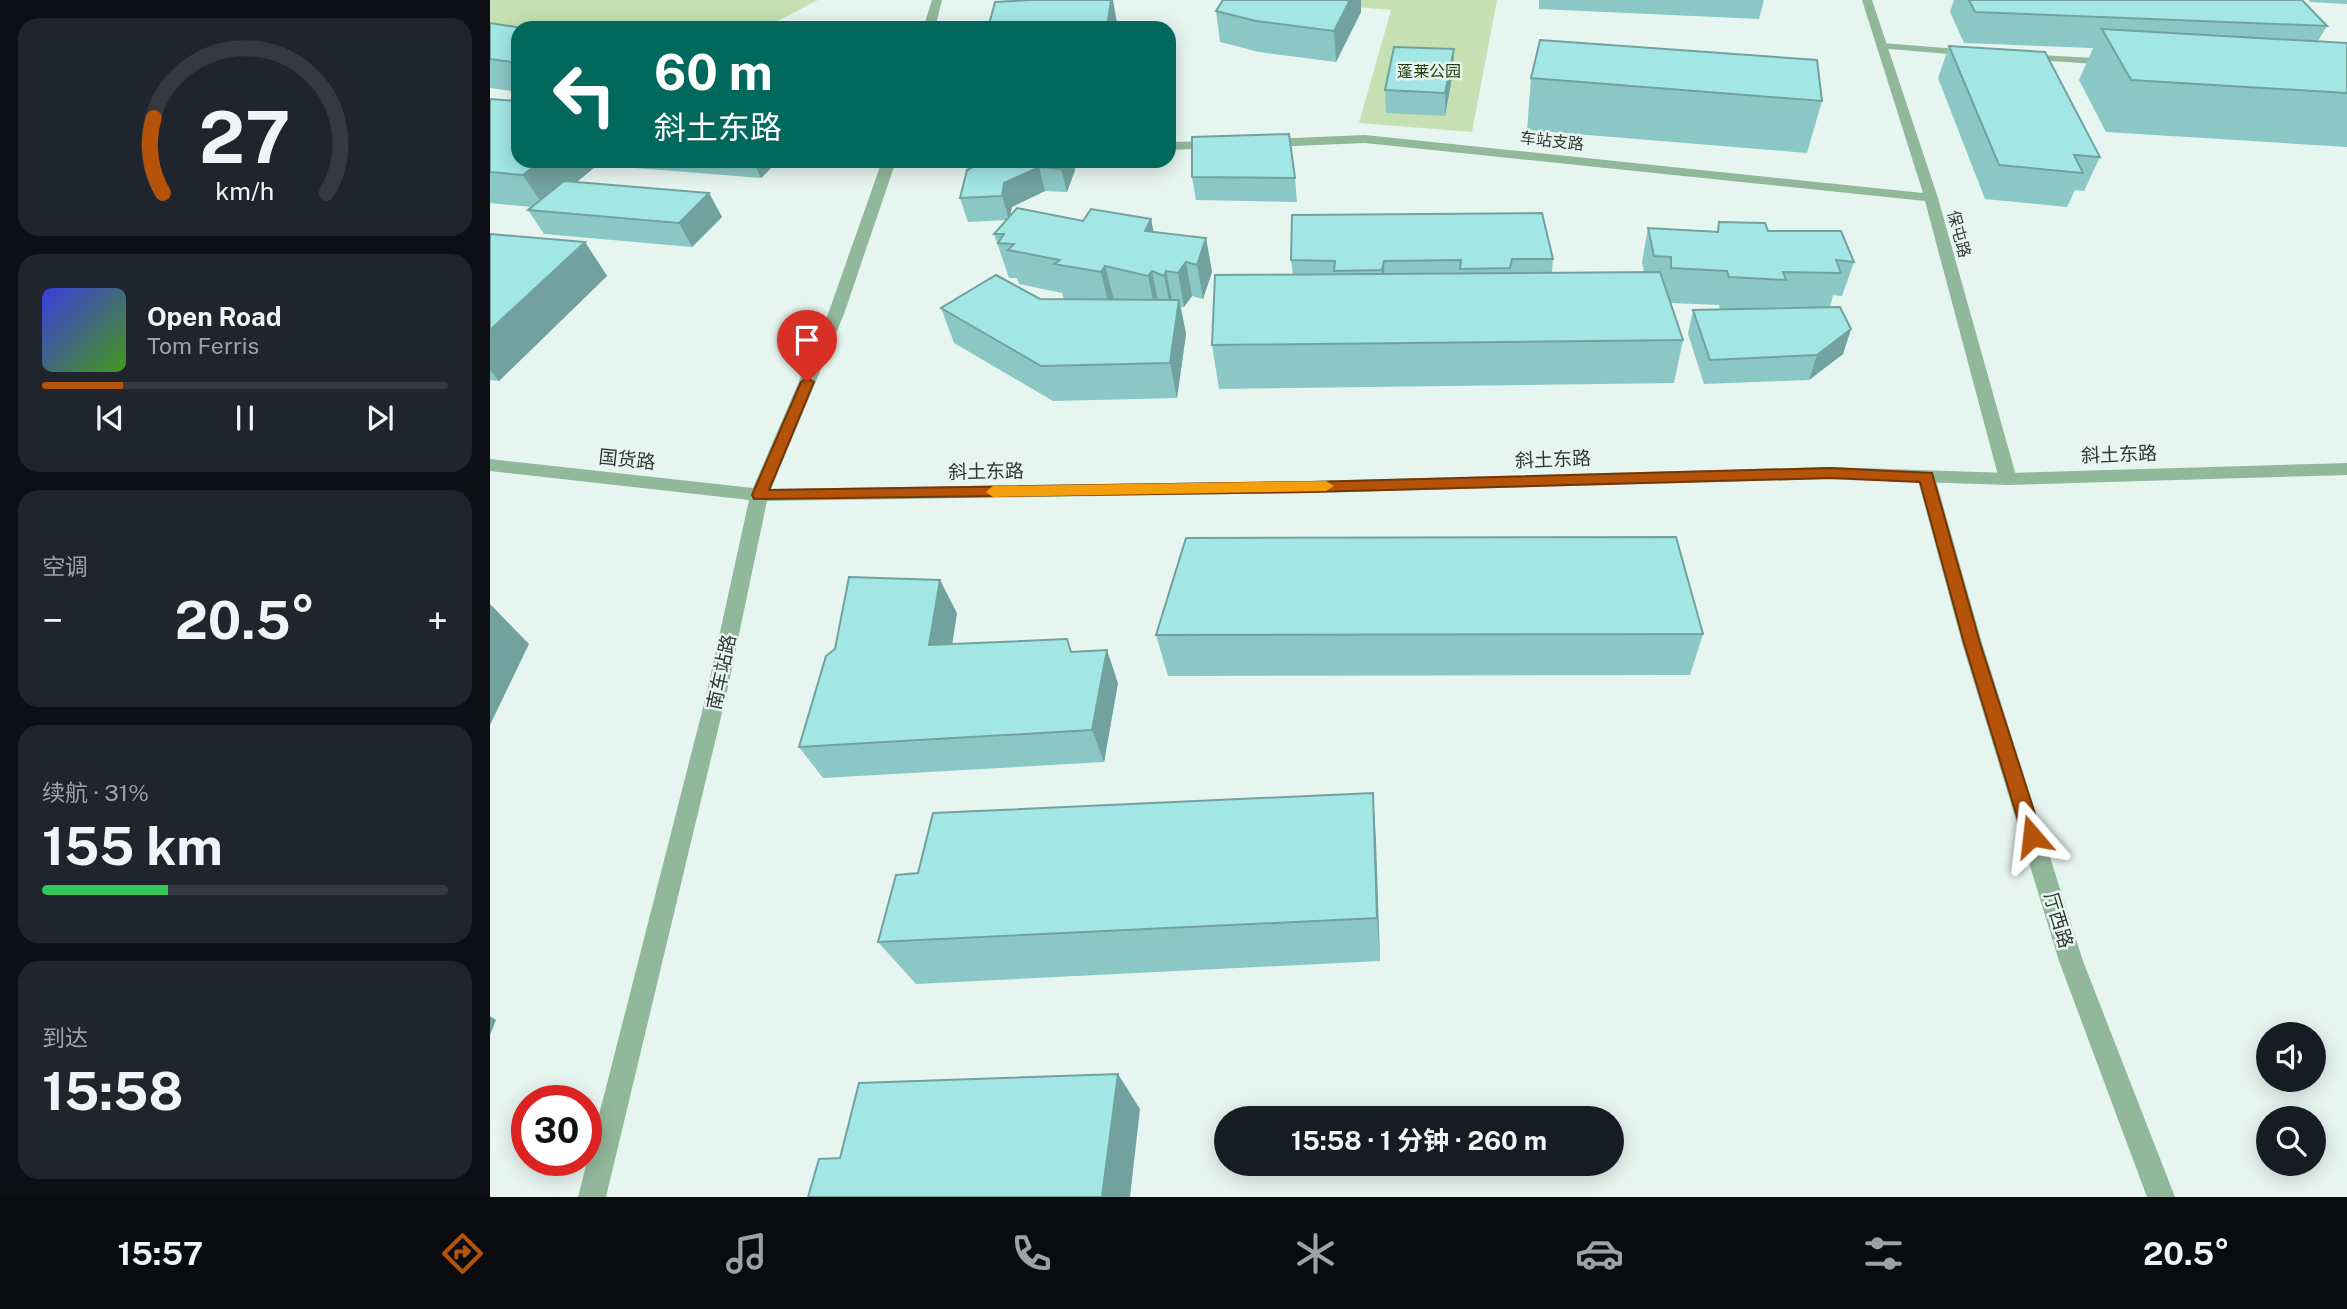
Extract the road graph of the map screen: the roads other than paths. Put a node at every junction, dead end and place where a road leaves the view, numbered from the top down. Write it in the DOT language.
graph roads {
  1 [pos="937,0"];
  2 [pos="1867,0"];
  3 [pos="931,21"];
  4 [pos="1882,46"];
  5 [pos="1989,54"];
  6 [pos="2016,56"];
  7 [pos="2124,63"];
  8 [pos="1176,146"];
  9 [pos="887,168"];
  10 [pos="1931,198"];
  11 [pos="490,465"];
  12 [pos="2347,469"];
  13 [pos="1926,477"];
  14 [pos="2008,480"];
  15 [pos="759,495"];
  16 [pos="593,1197"];
  17 [pos="2161,1197"];
  1 -- 3 [label="street"];
  2 -- 4 [label="street, 保屯路"];
  4 -- 5 [label="street"];
  4 -- 10 [label="street, 保屯路"];
  6 -- 7 [label="street"];
  8 -- 10 [label="street, 车站支路"];
  9 -- 15 [label="street, 南车站路"];
  10 -- 14 [label="street, 保屯路"];
  11 -- 15 [label="street, 国货路"];
  12 -- 14 [label="street, 斜土东路"];
  13 -- 14 [label="street, 斜土东路"];
  13 -- 15 [label="street, 斜土东路"];
  13 -- 17 [label="street, 厅西路"];
  15 -- 16 [label="street, 南车站路"];
}
